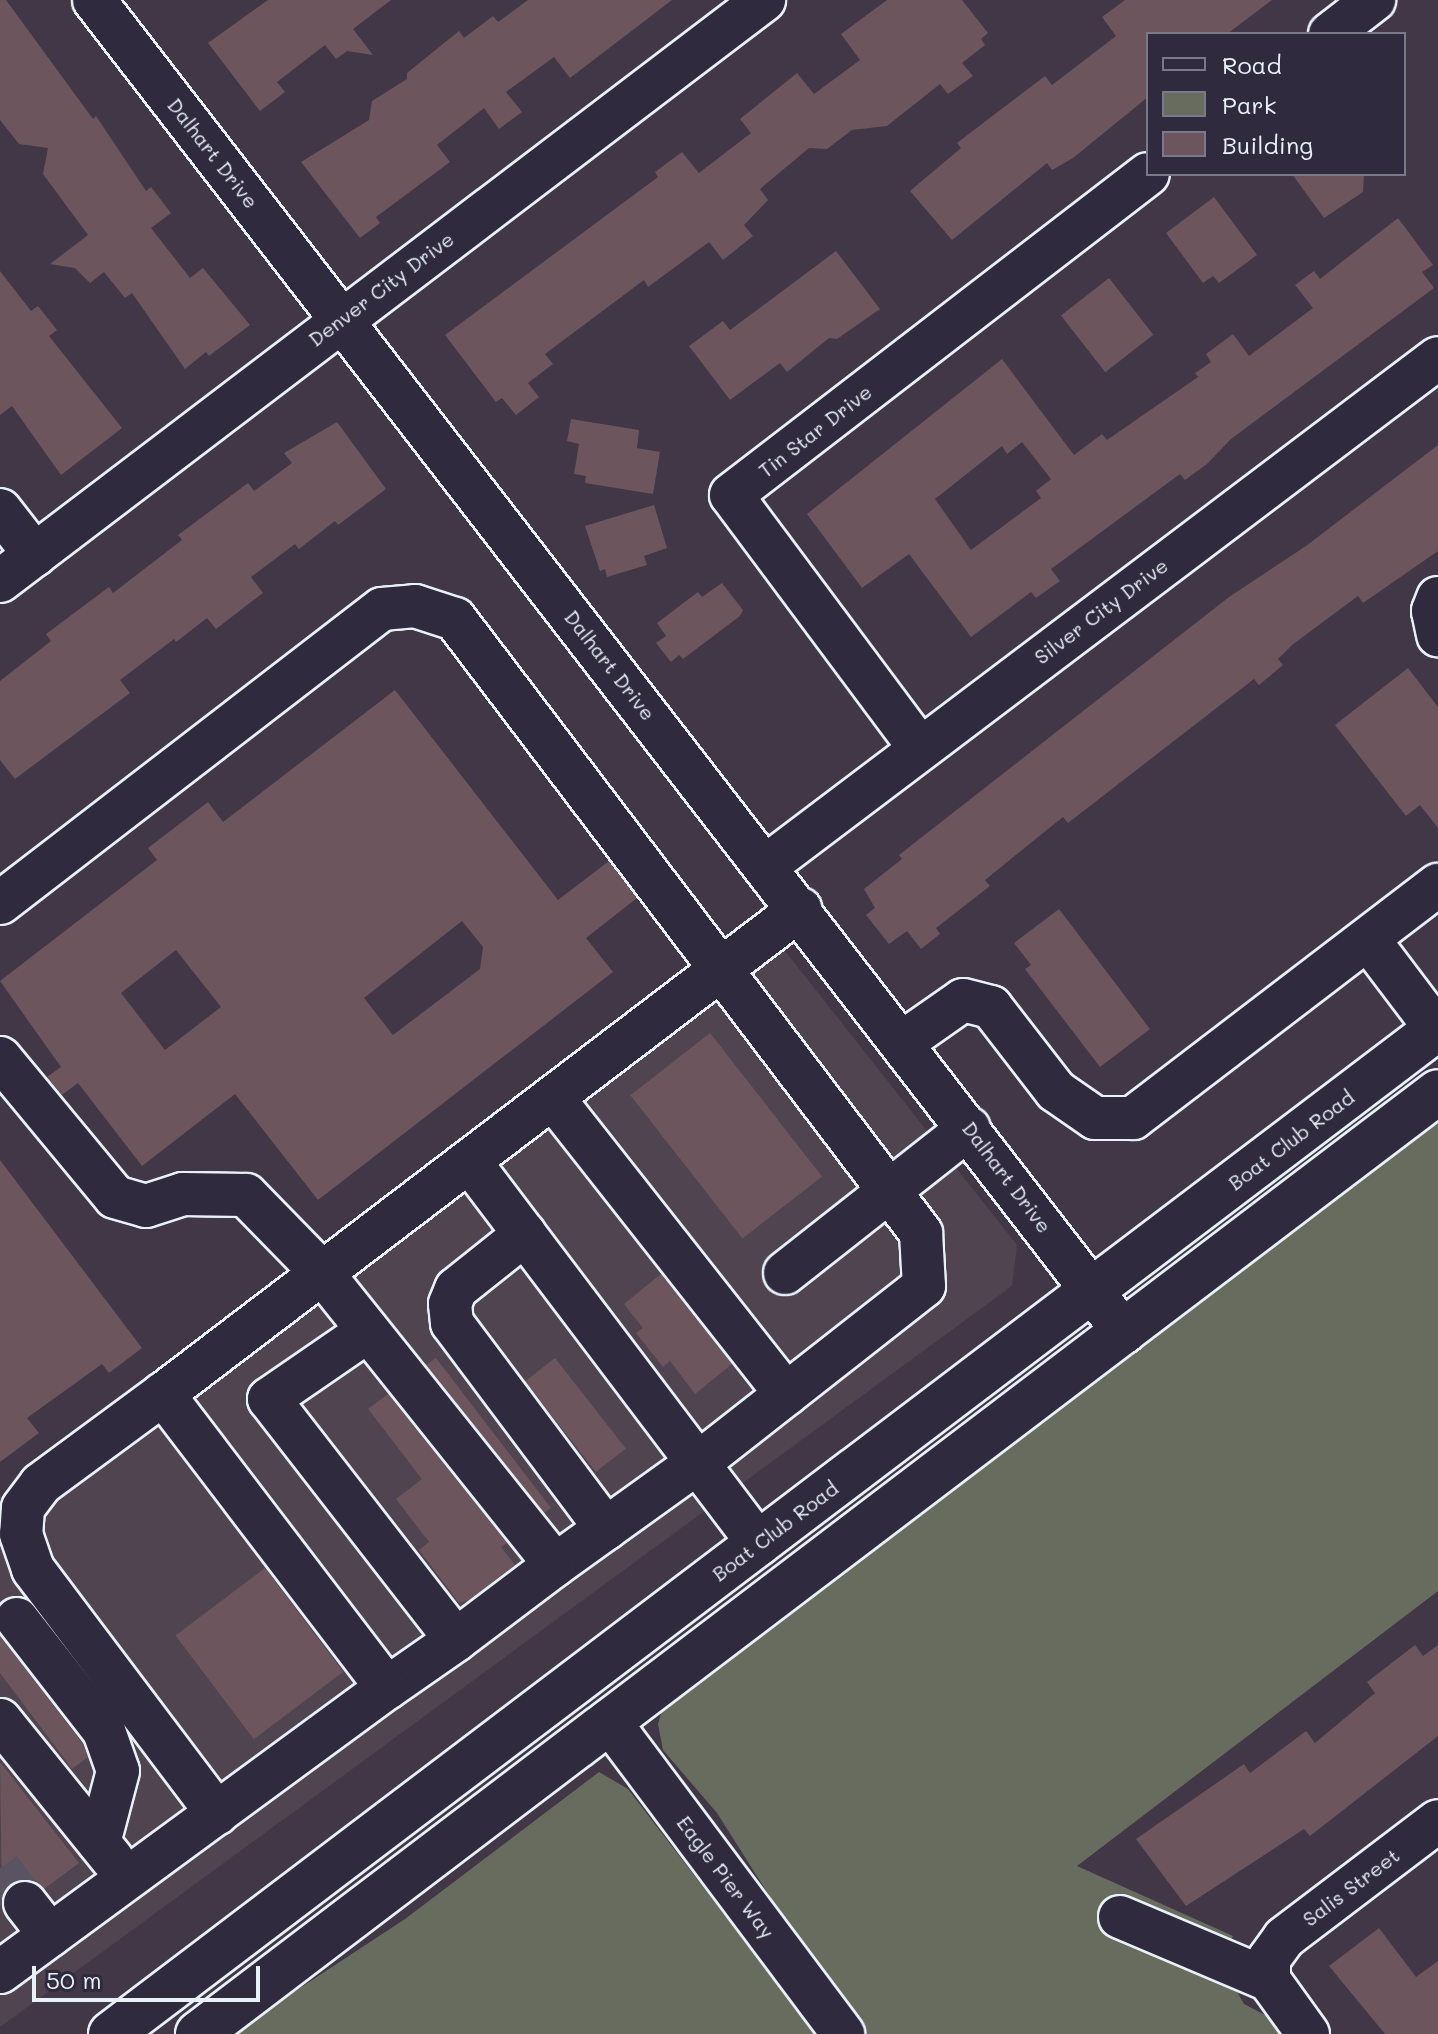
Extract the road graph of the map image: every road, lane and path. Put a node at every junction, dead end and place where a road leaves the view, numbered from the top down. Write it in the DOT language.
graph roads {
  1 [pos="764,0"];
  2 [pos="1374,0"];
  3 [pos="103,3"];
  4 [pos="1333,32"];
  5 [pos="1146,176"];
  6 [pos="341,319"];
  7 [pos="1438,358"];
  8 [pos="0,510"];
  9 [pos="35,555"];
  10 [pos="0,581"];
  11 [pos="1438,598"];
  12 [pos="1438,635"];
  13 [pos="919,747"];
  14 [pos="766,866"];
  15 [pos="1438,885"];
  16 [pos="0,903"];
  17 [pos="800,909"];
  18 [pos="1368,939"];
  19 [pos="721,969"];
  20 [pos="1437,1029"];
  21 [pos="903,1042"];
  22 [pos="0,1058"];
  23 [pos="1438,1092"];
  24 [pos="553,1098"];
  25 [pos="969,1128"];
  26 [pos="470,1162"];
  27 [pos="889,1187"];
  28 [pos="525,1234"];
  29 [pos="785,1273"];
  30 [pos="323,1274"];
  31 [pos="1093,1291"];
  32 [pos="368,1331"];
  33 [pos="1124,1332"];
  34 [pos="163,1394"];
  35 [pos="786,1394"];
  36 [pos="697,1463"];
  37 [pos="606,1529"];
  38 [pos="759,1544"];
  39 [pos="555,1565"];
  40 [pos="7,1607"];
  41 [pos="456,1640"];
  42 [pos="387,1688"];
  43 [pos="0,1720"];
  44 [pos="609,1721"];
  45 [pos="217,1813"];
  46 [pos="1438,1821"];
  47 [pos="99,1843"];
  48 [pos="127,1878"];
  49 [pos="1120,1917"];
  50 [pos="1269,1969"];
  51 [pos="0,1972"];
  52 [pos="111,2034"];
  53 [pos="198,2034"];
  54 [pos="843,2034"];
  55 [pos="1308,2034"];
  1 -- 6 [label="street, Denver City Drive"];
  2 -- 4 [label="street"];
  3 -- 6 [label="street, Dalhart Drive"];
  5 -- 13 [label="street, Tin Star Drive"];
  6 -- 9 [label="street, Denver City Drive"];
  6 -- 14 [label="street, Dalhart Drive"];
  7 -- 13 [label="street, Silver City Drive"];
  8 -- 9 [label="street"];
  9 -- 10 [label="street, Denver City Drive"];
  11 -- 12 [label="street"];
  13 -- 14 [label="street, Silver City Drive"];
  14 -- 17 [label="street, Dalhart Drive"];
  15 -- 18 [label="street"];
  16 -- 19 [label="street"];
  17 -- 19 [label="street"];
  17 -- 21 [label="street, Dalhart Drive"];
  18 -- 20 [label="street"];
  18 -- 21 [label="street"];
  19 -- 24 [label="street"];
  19 -- 27 [label="street"];
  20 -- 31 [label="main road, Boat Club Road"];
  21 -- 25 [label="street, Dalhart Drive"];
  22 -- 30 [label="street"];
  23 -- 33 [label="main road"];
  24 -- 26 [label="street"];
  24 -- 35 [label="street"];
  25 -- 27 [label="street"];
  25 -- 31 [label="street, Dalhart Drive"];
  26 -- 28 [label="street"];
  26 -- 30 [label="street"];
  27 -- 29 [label="street"];
  27 -- 35 [label="street"];
  28 -- 36 [label="street"];
  28 -- 37 [label="street"];
  30 -- 32 [label="street"];
  30 -- 34 [label="street"];
  31 -- 33 [label="street, Dalhart Drive"];
  31 -- 38 [label="main road, Boat Club Road"];
  32 -- 39 [label="street"];
  32 -- 41 [label="street"];
  33 -- 44 [label="main road"];
  34 -- 42 [label="street"];
  34 -- 45 [label="street"];
  35 -- 36 [label="street"];
  36 -- 37 [label="street"];
  36 -- 38 [label="street"];
  37 -- 39 [label="street"];
  38 -- 52 [label="main road, Boat Club Road"];
  39 -- 41 [label="street"];
  40 -- 47 [label="street"];
  41 -- 42 [label="street"];
  42 -- 45 [label="street"];
  43 -- 47 [label="street"];
  44 -- 53 [label="main road"];
  44 -- 54 [label="street, Eagle Pier Way"];
  45 -- 48 [label="street"];
  46 -- 50 [label="street, Salis Street"];
  47 -- 48 [label="street"];
  48 -- 51 [label="street"];
  49 -- 50 [label="street"];
  50 -- 55 [label="street"];
}
